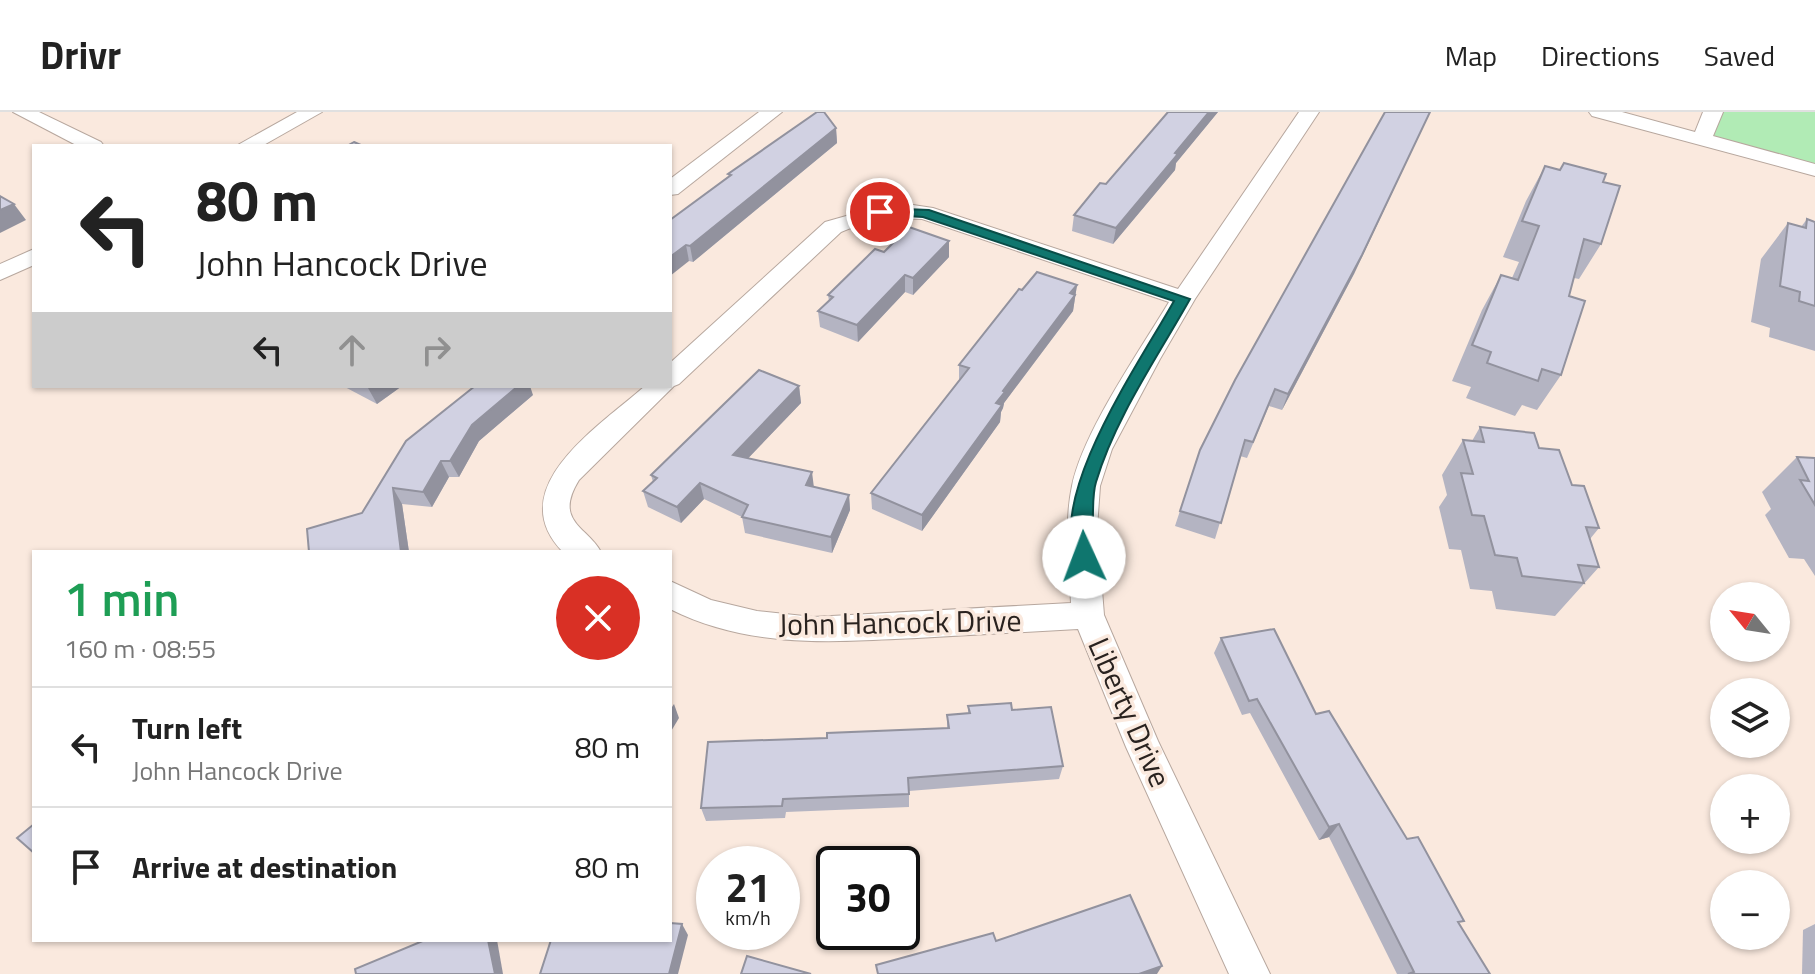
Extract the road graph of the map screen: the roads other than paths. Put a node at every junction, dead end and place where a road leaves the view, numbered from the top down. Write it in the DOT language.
graph roads {
  1 [pos="23,112"];
  2 [pos="312,112"];
  3 [pos="772,112"];
  4 [pos="1309,112"];
  5 [pos="1599,112"];
  6 [pos="1713,112"];
  7 [pos="1702,139"];
  8 [pos="90,144"];
  9 [pos="250,144"];
  10 [pos="1815,170"];
  11 [pos="672,187"];
  12 [pos="32,257"];
  13 [pos="0,273"];
  14 [pos="1183,299"];
  15 [pos="672,376"];
  16 [pos="659,388"];
  17 [pos="584,550"];
  18 [pos="672,595"];
  19 [pos="1088,615"];
  20 [pos="1250,974"];
  1 -- 8 [label="street"];
  2 -- 9 [label="street"];
  3 -- 11 [label="street"];
  4 -- 14 [label="street, Liberty Drive"];
  5 -- 7 [label="street"];
  6 -- 7 [label="street"];
  7 -- 10 [label="street"];
  12 -- 13 [label="street"];
  14 -- 15 [label="street"];
  14 -- 19 [label="street, Liberty Drive"];
  16 -- 17 [label="street"];
  18 -- 19 [label="street, John Hancock Drive"];
  19 -- 20 [label="street, Liberty Drive"];
}
